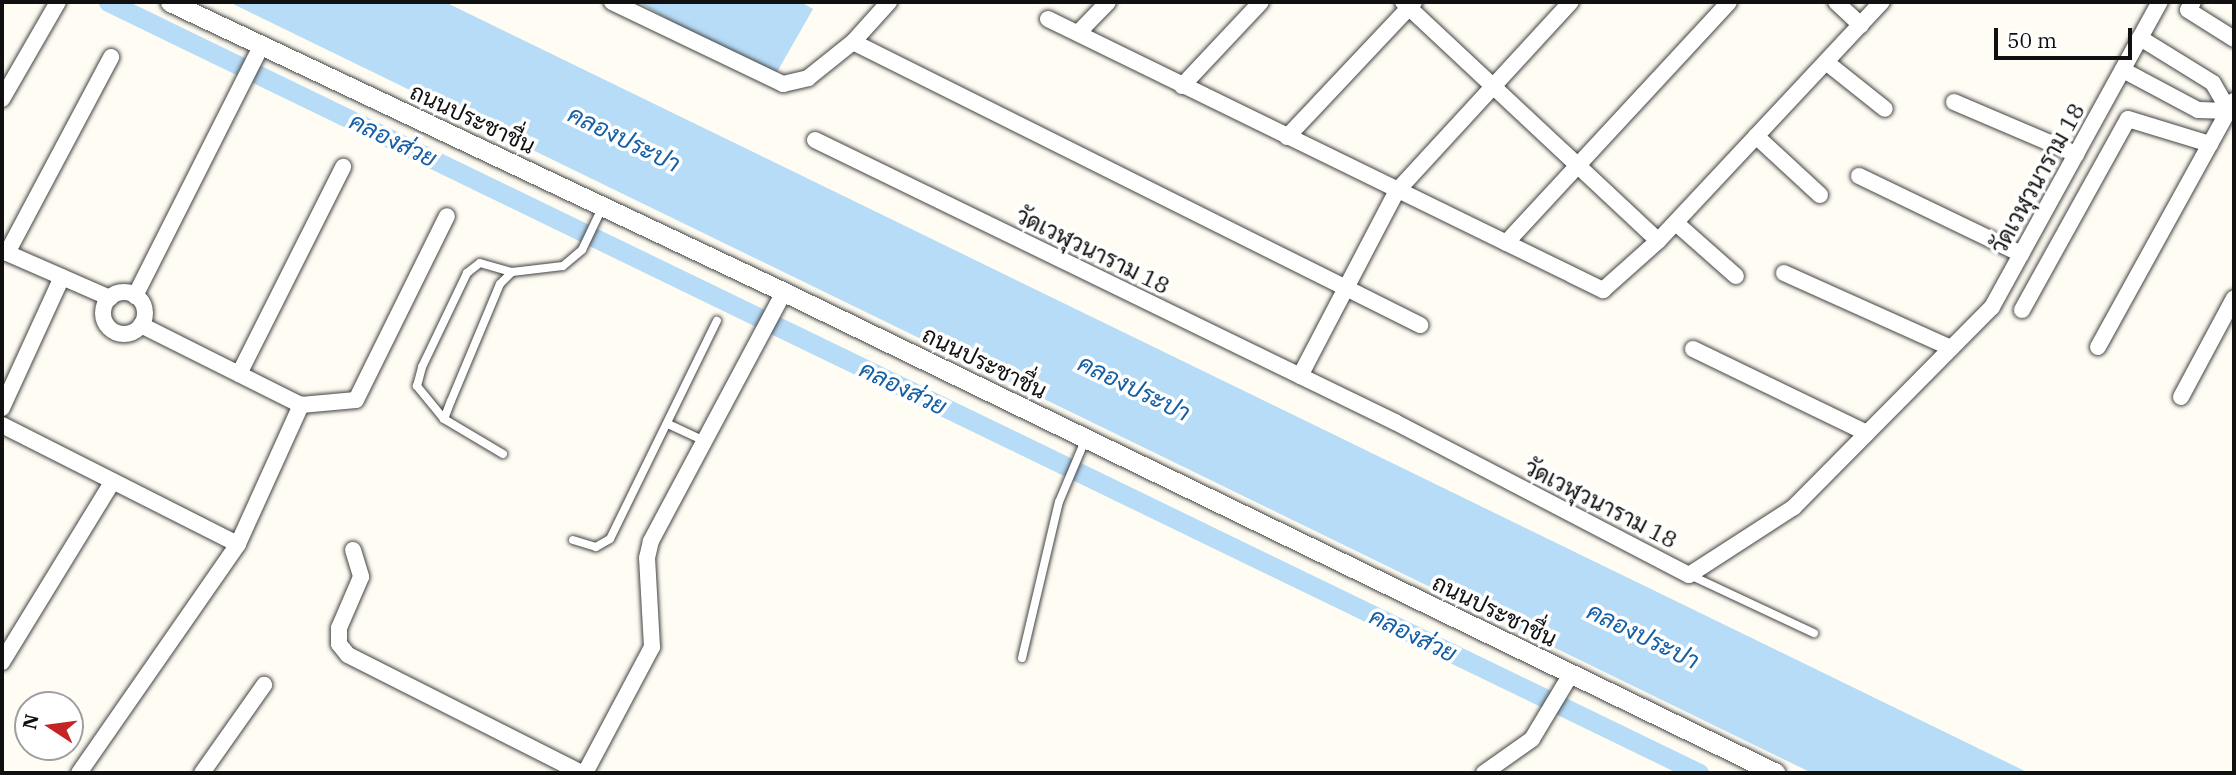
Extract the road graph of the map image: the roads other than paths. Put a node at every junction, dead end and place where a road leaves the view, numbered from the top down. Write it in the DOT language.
graph roads {
  1 [pos="58,2"];
  2 [pos="170,2"];
  3 [pos="612,2"];
  4 [pos="889,2"];
  5 [pos="1108,2"];
  6 [pos="1261,2"];
  7 [pos="1571,2"];
  8 [pos="1729,2"];
  9 [pos="1836,2"];
  10 [pos="1882,2"];
  11 [pos="2160,2"];
  12 [pos="2193,2"];
  13 [pos="1409,4"];
  14 [pos="1048,19"];
  15 [pos="1861,25"];
  16 [pos="1078,33"];
  17 [pos="2140,38"];
  18 [pos="2234,39"];
  19 [pos="853,42"];
  20 [pos="260,49"];
  21 [pos="111,57"];
  22 [pos="1826,62"];
  23 [pos="2123,70"];
  24 [pos="1492,85"];
  25 [pos="1182,86"];
  26 [pos="2,99"];
  27 [pos="1954,103"];
  28 [pos="1885,109"];
  29 [pos="2232,109"];
  30 [pos="1756,136"];
  31 [pos="1287,137"];
  32 [pos="815,140"];
  33 [pos="2210,144"];
  34 [pos="2076,154"];
  35 [pos="1577,164"];
  36 [pos="343,167"];
  37 [pos="1859,176"];
  38 [pos="1396,192"];
  39 [pos="1819,195"];
  40 [pos="603,206"];
  41 [pos="447,216"];
  42 [pos="1676,223"];
  43 [pos="1658,241"];
  44 [pos="1506,243"];
  45 [pos="2021,254"];
  46 [pos="512,272"];
  47 [pos="1784,273"];
  48 [pos="1736,276"];
  49 [pos="62,277"];
  50 [pos="1345,287"];
  51 [pos="784,292"];
  52 [pos="135,296"];
  53 [pos="110,298"];
  54 [pos="2234,298"];
  55 [pos="2022,310"];
  56 [pos="717,321"];
  57 [pos="141,325"];
  58 [pos="1420,325"];
  59 [pos="2098,347"];
  60 [pos="1951,348"];
  61 [pos="1693,349"];
  62 [pos="239,374"];
  63 [pos="1300,376"];
  64 [pos="2181,397"];
  65 [pos="300,405"];
  66 [pos="2,408"];
  67 [pos="444,419"];
  68 [pos="668,424"];
  69 [pos="2,425"];
  70 [pos="1867,433"];
  71 [pos="1086,438"];
  72 [pos="704,441"];
  73 [pos="503,454"];
  74 [pos="113,481"];
  75 [pos="573,540"];
  76 [pos="238,544"];
  77 [pos="353,550"];
  78 [pos="1689,575"];
  79 [pos="1814,634"];
  80 [pos="1022,658"];
  81 [pos="2,662"];
  82 [pos="1572,674"];
  83 [pos="264,685"];
  84 [pos="1753,768"];
  85 [pos="87,770"];
  86 [pos="1492,771"];
  87 [pos="202,773"];
  88 [pos="583,773"];
  89 [pos="1775,773"];
  1 -- 26 [label="street"];
  2 -- 20 [label="street, ถนนประชาชื่น"];
  3 -- 19 [label="street"];
  4 -- 19 [label="street"];
  5 -- 16 [label="street"];
  6 -- 25 [label="street"];
  7 -- 24 [label="street"];
  8 -- 35 [label="street"];
  9 -- 15 [label="street"];
  10 -- 15 [label="street"];
  11 -- 17 [label="street, วัดเวฬุวนาราม 18"];
  12 -- 18 [label="street"];
  13 -- 24 [label="street"];
  13 -- 31 [label="street"];
  14 -- 16 [label="street"];
  15 -- 22 [label="street"];
  16 -- 25 [label="street"];
  17 -- 23 [label="street, วัดเวฬุวนาราม 18"];
  17 -- 29 [label="street"];
  19 -- 50 [label="street"];
  20 -- 40 [label="street, ถนนประชาชื่น"];
  20 -- 52 [label="street"];
  21 -- 49 [label="street"];
  22 -- 28 [label="street"];
  22 -- 30 [label="street"];
  23 -- 29 [label="street"];
  23 -- 34 [label="street, วัดเวฬุวนาราม 18"];
  24 -- 35 [label="street"];
  24 -- 38 [label="street"];
  25 -- 31 [label="street"];
  27 -- 34 [label="street"];
  29 -- 33 [label="street"];
  30 -- 39 [label="street"];
  30 -- 42 [label="street"];
  31 -- 38 [label="street"];
  32 -- 63 [label="street, วัดเวฬุวนาราม 18"];
  33 -- 55 [label="street"];
  33 -- 59 [label="street"];
  34 -- 45 [label="street, วัดเวฬุวนาราม 18"];
  35 -- 43 [label="street"];
  35 -- 44 [label="street"];
  36 -- 62 [label="street"];
  37 -- 45 [label="street"];
  38 -- 44 [label="street"];
  38 -- 50 [label="street"];
  40 -- 46 [label="lane"];
  40 -- 51 [label="street, ถนนประชาชื่น"];
  41 -- 65 [label="street"];
  42 -- 43 [label="street"];
  42 -- 48 [label="street"];
  43 -- 44 [label="street"];
  45 -- 60 [label="street, วัดเวฬุวนาราม 18"];
  46 -- 67 [label="lane"];
  46 -- 67 [label="lane"];
  47 -- 60 [label="street"];
  49 -- 53 [label="street"];
  49 -- 66 [label="street"];
  50 -- 58 [label="street"];
  50 -- 63 [label="street"];
  51 -- 71 [label="street, ถนนประชาชื่น"];
  51 -- 72 [label="street"];
  52 -- 53 [label="street"];
  52 -- 57 [label="street"];
  53 -- 57 [label="street"];
  54 -- 64 [label="street"];
  56 -- 68 [label="lane"];
  57 -- 62 [label="street"];
  60 -- 70 [label="street, วัดเวฬุวนาราม 18"];
  61 -- 70 [label="street"];
  62 -- 65 [label="street"];
  63 -- 78 [label="street, วัดเวฬุวนาราม 18"];
  65 -- 76 [label="street"];
  67 -- 73 [label="lane"];
  68 -- 72 [label="lane"];
  68 -- 75 [label="lane"];
  69 -- 74 [label="street"];
  70 -- 78 [label="street, วัดเวฬุวนาราม 18"];
  71 -- 80 [label="lane"];
  71 -- 82 [label="street, ถนนประชาชื่น"];
  72 -- 88 [label="street"];
  74 -- 76 [label="street"];
  74 -- 81 [label="street"];
  76 -- 85 [label="street"];
  77 -- 88 [label="street"];
  78 -- 79 [label="lane"];
  82 -- 84 [label="street, ถนนประชาชื่น"];
  82 -- 86 [label="street"];
  83 -- 87 [label="street"];
  84 -- 89 [label="street, ถนนประชาชื่น"];
}
